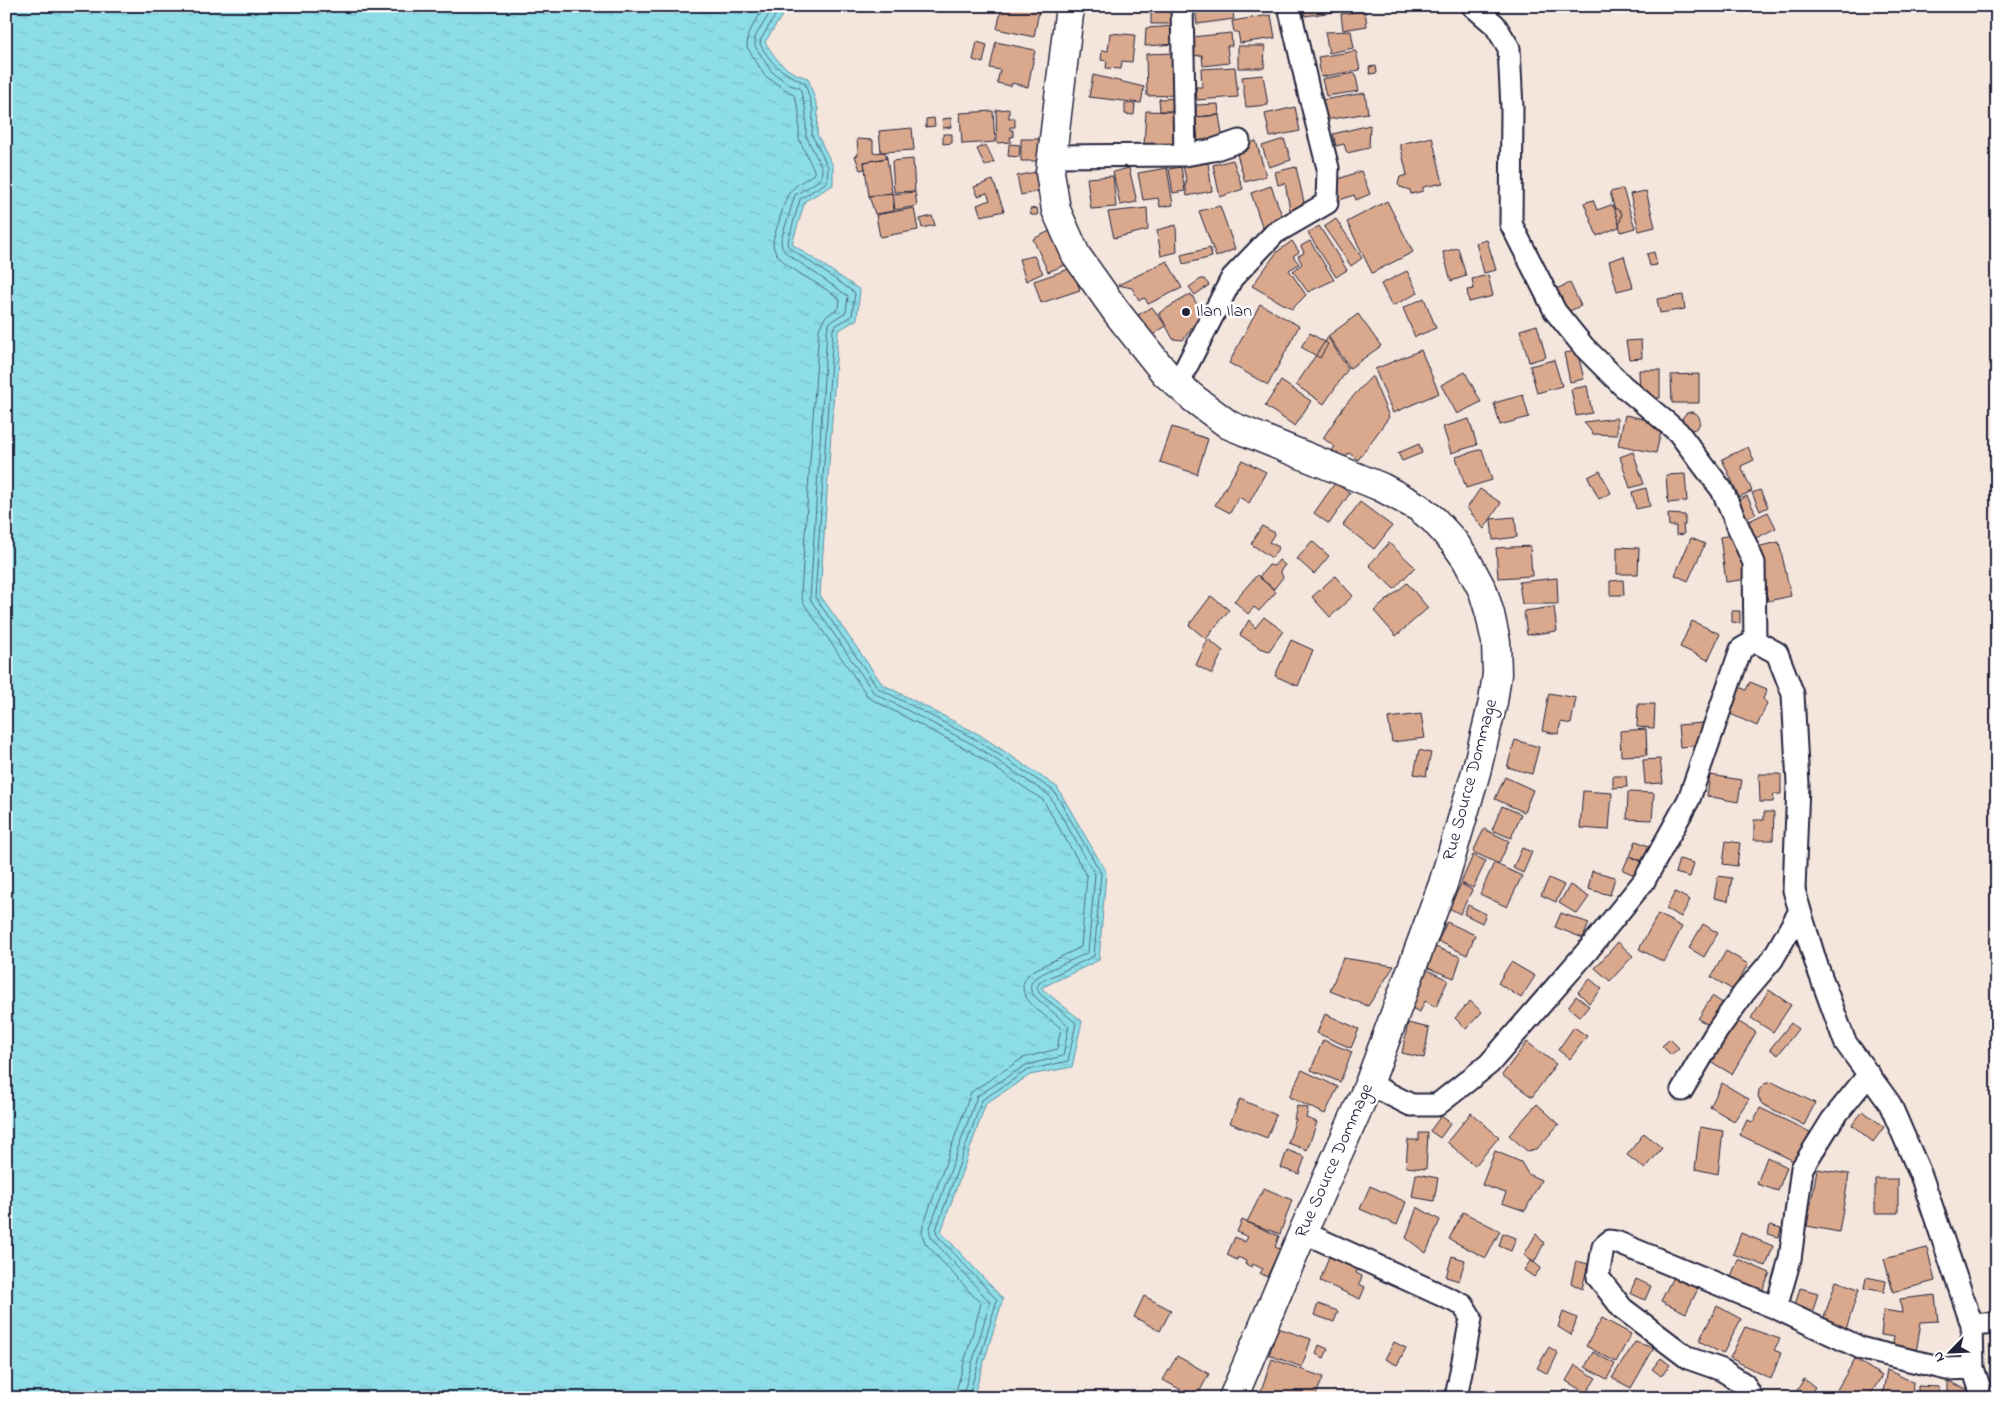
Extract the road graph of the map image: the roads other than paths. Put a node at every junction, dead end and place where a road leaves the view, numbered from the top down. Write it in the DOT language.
graph roads {
  1 [pos="1070,6"];
  2 [pos="1182,6"];
  3 [pos="1289,6"];
  4 [pos="1473,6"];
  5 [pos="1239,141"];
  6 [pos="1185,155"];
  7 [pos="1051,156"];
  8 [pos="1177,385"];
  9 [pos="1755,641"];
  10 [pos="1800,911"];
  11 [pos="1869,1074"];
  12 [pos="1369,1084"];
  13 [pos="1682,1090"];
  14 [pos="1303,1232"];
  15 [pos="1776,1308"];
  16 [pos="1997,1322"];
  17 [pos="1972,1325"];
  18 [pos="1973,1368"];
  19 [pos="1233,1398"];
  20 [pos="1456,1398"];
  21 [pos="1752,1398"];
  22 [pos="1983,1398"];
  1 -- 7 [label="main road, Rue Source Dommage"];
  2 -- 6 [label="street"];
  3 -- 8 [label="street"];
  4 -- 9 [label="street"];
  5 -- 6 [label="street"];
  6 -- 7 [label="street"];
  7 -- 8 [label="main road, Rue Source Dommage"];
  8 -- 12 [label="main road, Rue Source Dommage"];
  9 -- 10 [label="street"];
  9 -- 12 [label="street"];
  10 -- 11 [label="street"];
  10 -- 13 [label="street"];
  11 -- 15 [label="street"];
  11 -- 17 [label="street"];
  12 -- 14 [label="main road, Rue Source Dommage"];
  14 -- 19 [label="main road, Rue Source Dommage"];
  14 -- 20 [label="street"];
  15 -- 18 [label="street"];
  15 -- 21 [label="street"];
  16 -- 17 [label="street"];
  17 -- 18 [label="street"];
  18 -- 22 [label="street"];
}
